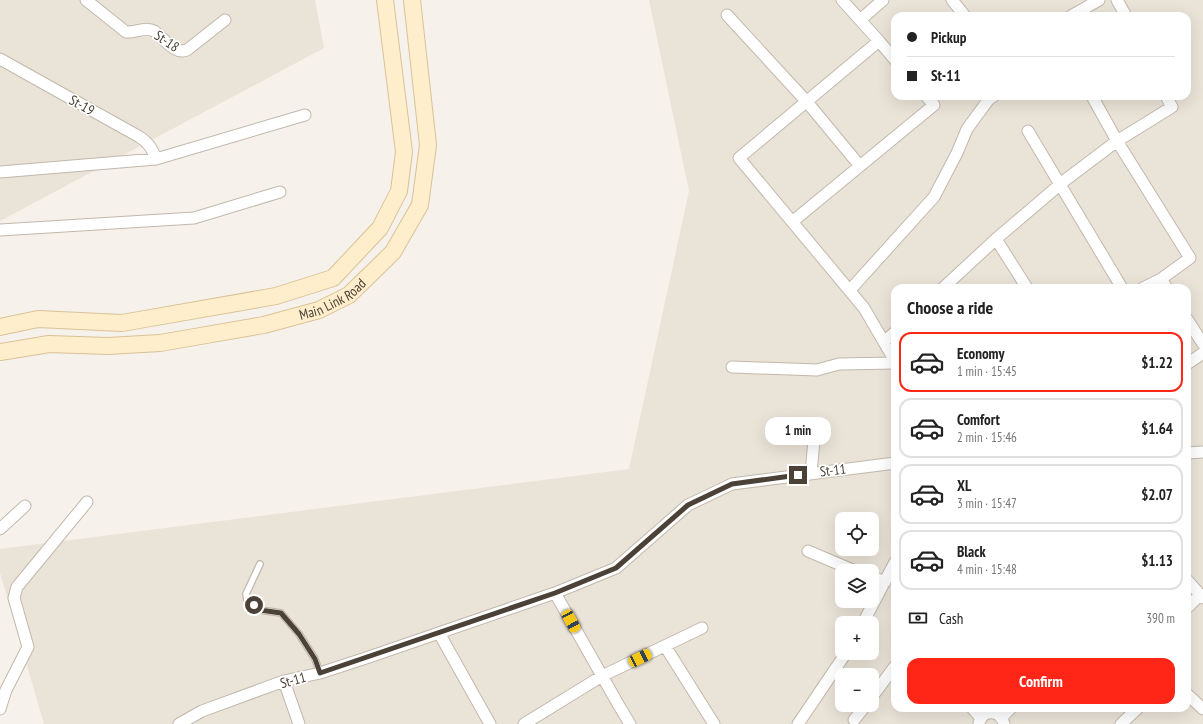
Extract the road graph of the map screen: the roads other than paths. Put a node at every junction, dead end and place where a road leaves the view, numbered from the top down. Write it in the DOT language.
graph roads {
  1 [pos="86,0"];
  2 [pos="385,0"];
  3 [pos="412,0"];
  4 [pos="842,0"];
  5 [pos="883,0"];
  6 [pos="952,0"];
  7 [pos="1099,0"];
  8 [pos="1117,0"];
  9 [pos="962,12"];
  10 [pos="1078,12"];
  11 [pos="1124,12"];
  12 [pos="727,15"];
  13 [pos="225,20"];
  14 [pos="860,20"];
  15 [pos="879,42"];
  16 [pos="891,56"];
  17 [pos="0,59"];
  18 [pos="930,100"];
  19 [pos="988,100"];
  20 [pos="1094,100"];
  21 [pos="1168,100"];
  22 [pos="807,102"];
  23 [pos="305,115"];
  24 [pos="1028,131"];
  25 [pos="1117,141"];
  26 [pos="156,159"];
  27 [pos="860,166"];
  28 [pos="0,172"];
  29 [pos="1060,185"];
  30 [pos="280,192"];
  31 [pos="792,222"];
  32 [pos="0,230"];
  33 [pos="996,239"];
  34 [pos="1164,283"];
  35 [pos="947,284"];
  36 [pos="1024,284"];
  37 [pos="1120,284"];
  38 [pos="850,290"];
  39 [pos="1191,325"];
  40 [pos="0,327"];
  41 [pos="891,336"];
  42 [pos="884,342"];
  43 [pos="1203,344"];
  44 [pos="0,352"];
  45 [pos="1203,353"];
  46 [pos="891,355"];
  47 [pos="1191,361"];
  48 [pos="891,362"];
  49 [pos="732,367"];
  50 [pos="814,440"];
  51 [pos="1203,452"];
  52 [pos="1191,453"];
  53 [pos="891,463"];
  54 [pos="811,473"];
  55 [pos="87,502"];
  56 [pos="25,506"];
  57 [pos="0,529"];
  58 [pos="808,551"];
  59 [pos="260,564"];
  60 [pos="839,564"];
  61 [pos="891,570"];
  62 [pos="879,580"];
  63 [pos="885,582"];
  64 [pos="1191,585"];
  65 [pos="555,593"];
  66 [pos="1202,597"];
  67 [pos="1191,605"];
  68 [pos="867,616"];
  69 [pos="702,628"];
  70 [pos="439,633"];
  71 [pos="666,646"];
  72 [pos="841,660"];
  73 [pos="891,671"];
  74 [pos="320,673"];
  75 [pos="602,676"];
  76 [pos="284,681"];
  77 [pos="879,688"];
  78 [pos="1191,698"];
  79 [pos="0,709"];
  80 [pos="1203,709"];
  81 [pos="860,712"];
  82 [pos="974,712"];
  83 [pos="1009,712"];
  84 [pos="1134,712"];
  85 [pos="854,720"];
  86 [pos="980,721"];
  87 [pos="1003,721"];
  88 [pos="179,724"];
  89 [pos="299,724"];
  90 [pos="490,724"];
  91 [pos="524,724"];
  92 [pos="630,724"];
  93 [pos="714,724"];
  94 [pos="798,724"];
  95 [pos="1121,724"];
  1 -- 13 [label="street, St-18"];
  2 -- 40 [label="street, Main Link Road"];
  3 -- 44 [label="street, Main Link Road"];
  4 -- 14 [label="street"];
  5 -- 14 [label="street"];
  6 -- 9 [label="street"];
  7 -- 10 [label="street"];
  8 -- 11 [label="street"];
  12 -- 22 [label="street"];
  14 -- 15 [label="street"];
  15 -- 16 [label="street"];
  15 -- 22 [label="street"];
  17 -- 26 [label="street, St-19"];
  18 -- 27 [label="street"];
  19 -- 38 [label="street"];
  20 -- 25 [label="street"];
  21 -- 25 [label="street"];
  22 -- 27 [label="street"];
  22 -- 31 [label="street"];
  23 -- 26 [label="street"];
  24 -- 29 [label="street"];
  25 -- 29 [label="street"];
  25 -- 34 [label="street"];
  26 -- 28 [label="street"];
  27 -- 31 [label="street"];
  29 -- 33 [label="street"];
  29 -- 37 [label="street"];
  30 -- 32 [label="street"];
  31 -- 38 [label="street"];
  33 -- 35 [label="street"];
  33 -- 36 [label="street"];
  38 -- 42 [label="street"];
  39 -- 43 [label="street"];
  41 -- 42 [label="street"];
  42 -- 46 [label="street"];
  45 -- 47 [label="street"];
  48 -- 49 [label="street"];
  50 -- 54 [label="street"];
  51 -- 52 [label="street"];
  53 -- 54 [label="street, St-11"];
  54 -- 65 [label="street, St-11"];
  55 -- 79 [label="street"];
  56 -- 57 [label="street"];
  58 -- 60 [label="street"];
  59 -- 74 [label="lane"];
  61 -- 63 [label="street"];
  62 -- 63 [label="street"];
  63 -- 68 [label="street"];
  64 -- 66 [label="street"];
  65 -- 70 [label="street, St-11"];
  65 -- 75 [label="street"];
  66 -- 67 [label="street"];
  69 -- 71 [label="street"];
  70 -- 74 [label="street, St-11"];
  70 -- 90 [label="street"];
  71 -- 75 [label="street"];
  71 -- 93 [label="street"];
  72 -- 94 [label="street"];
  73 -- 77 [label="street"];
  74 -- 76 [label="street, St-11"];
  75 -- 91 [label="street"];
  75 -- 92 [label="street"];
  76 -- 88 [label="street, St-11"];
  76 -- 89 [label="street"];
  78 -- 80 [label="street"];
  81 -- 85 [label="street"];
  82 -- 86 [label="street"];
  83 -- 87 [label="street"];
  84 -- 95 [label="street"];
  86 -- 87 [label="street"];
}
